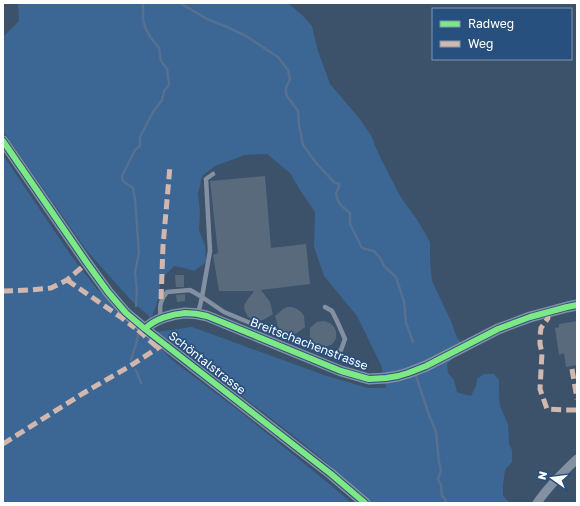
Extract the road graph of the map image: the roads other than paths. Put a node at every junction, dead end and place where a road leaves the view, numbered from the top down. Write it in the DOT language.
graph roads {
  1 [pos="3,142"];
  2 [pos="213,174"];
  3 [pos="202,297"];
  4 [pos="577,305"];
  5 [pos="325,307"];
  6 [pos="198,314"];
  7 [pos="162,319"];
  8 [pos="145,330"];
  9 [pos="577,459"];
  10 [pos="364,503"];
  11 [pos="537,503"];
  1 -- 8 [label="street, Schöntalstrasse"];
  2 -- 3 [label="lane"];
  3 -- 5 [label="lane"];
  3 -- 6 [label="lane"];
  3 -- 7 [label="lane"];
  4 -- 6 [label="street, Breitschachenstrasse"];
  6 -- 7 [label="street, Breitschachenstrasse"];
  7 -- 8 [label="street, Breitschachenstrasse"];
  8 -- 10 [label="street, Schöntalstrasse"];
  9 -- 11 [label="street"];
}
